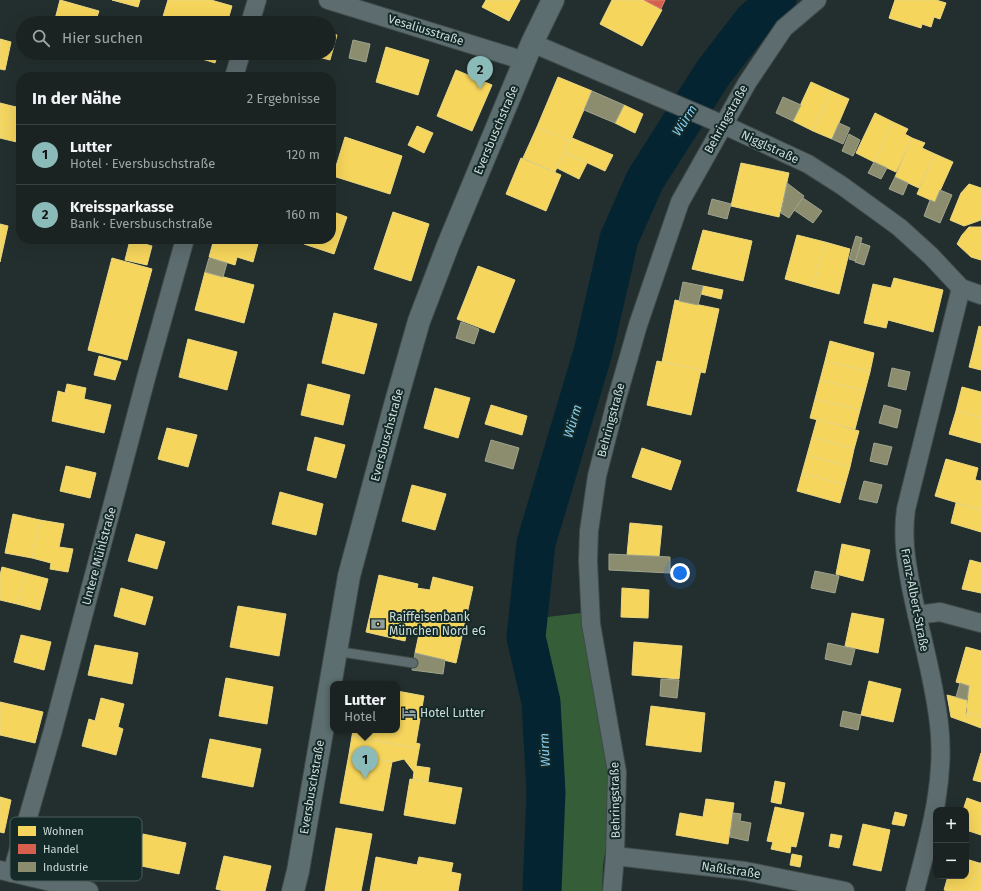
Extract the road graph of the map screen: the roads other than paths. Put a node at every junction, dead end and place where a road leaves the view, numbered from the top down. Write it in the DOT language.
graph roads {
  1 [pos="257,0"];
  2 [pos="328,0"];
  3 [pos="553,0"];
  4 [pos="817,0"];
  5 [pos="252,16"];
  6 [pos="528,52"];
  7 [pos="239,60"];
  8 [pos="235,72"];
  9 [pos="716,122"];
  10 [pos="184,244"];
  11 [pos="961,288"];
  12 [pos="981,295"];
  13 [pos="917,615"];
  14 [pos="981,623"];
  15 [pos="336,651"];
  16 [pos="413,663"];
  17 [pos="331,681"];
  18 [pos="330,686"];
  19 [pos="24,817"];
  20 [pos="615,856"];
  21 [pos="10,860"];
  22 [pos="6,872"];
  23 [pos="45,881"];
  24 [pos="89,891"];
  25 [pos="293,891"];
  26 [pos="612,891"];
  27 [pos="845,891"];
  28 [pos="915,891"];
  1 -- 5 [label="street"];
  2 -- 6 [label="street, Vesaliusstraße"];
  3 -- 6 [label="main road, Eversbuschstraße"];
  4 -- 9 [label="street, Behringstraße"];
  6 -- 9 [label="street, Nigglstraße"];
  6 -- 15 [label="main road, Eversbuschstraße"];
  7 -- 8 [label="street"];
  9 -- 11 [label="street, Nigglstraße"];
  9 -- 20 [label="street, Behringstraße"];
  10 -- 19 [label="street, Untere Mühlstraße"];
  11 -- 12 [label="street, Nigglstraße"];
  11 -- 13 [label="street, Franz-Albert-Straße"];
  13 -- 14 [label="street"];
  13 -- 28 [label="street, Franz-Albert-Straße"];
  15 -- 16 [label="lane"];
  15 -- 17 [label="main road, Eversbuschstraße"];
  18 -- 25 [label="main road, Eversbuschstraße"];
  20 -- 26 [label="street, Behringstraße"];
  20 -- 27 [label="street, Naßlstraße"];
  21 -- 22 [label="street, Untere Mühlstraße"];
  23 -- 24 [label="street"];
}
